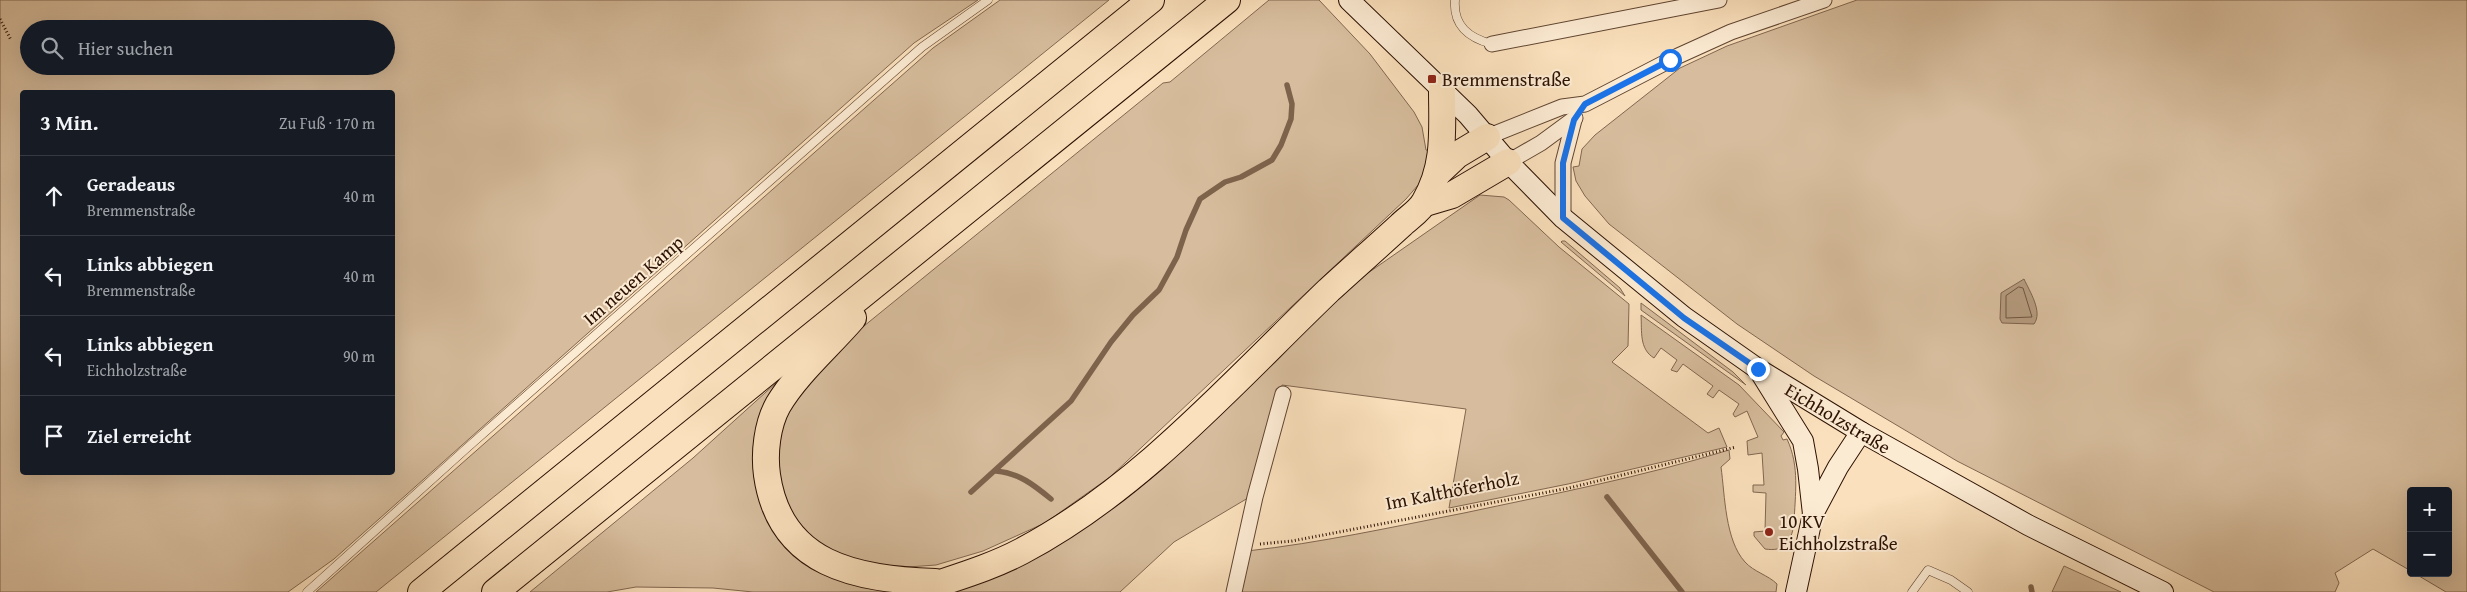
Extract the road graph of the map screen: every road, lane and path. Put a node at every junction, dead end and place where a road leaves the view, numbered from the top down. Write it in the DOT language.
graph roads {
  1 [pos="988,0"];
  2 [pos="1151,0"];
  3 [pos="1227,0"];
  4 [pos="1349,0"];
  5 [pos="1455,0"];
  6 [pos="1719,0"];
  7 [pos="1824,0"];
  8 [pos="0,19"];
  9 [pos="11,40"];
  10 [pos="1492,44"];
  11 [pos="1442,89"];
  12 [pos="1585,104"];
  13 [pos="1574,120"];
  14 [pos="1487,137"];
  15 [pos="1508,162"];
  16 [pos="1439,172"];
  17 [pos="1425,204"];
  18 [pos="1563,218"];
  19 [pos="906,259"];
  20 [pos="1758,369"];
  21 [pos="1283,394"];
  22 [pos="1861,432"];
  23 [pos="1736,447"];
  24 [pos="1813,514"];
  25 [pos="1244,546"];
  26 [pos="941,582"];
  27 [pos="307,592"];
  28 [pos="421,592"];
  29 [pos="495,592"];
  30 [pos="914,592"];
  31 [pos="1234,592"];
  32 [pos="1796,592"];
  33 [pos="1912,592"];
  34 [pos="1968,592"];
  35 [pos="2164,592"];
  1 -- 27 [label="lane, Im neuen Kamp"];
  2 -- 28 [label="highway"];
  3 -- 19 [label="highway"];
  4 -- 11 [label="main road, Eichholzstraße"];
  5 -- 10 [label="lane"];
  6 -- 10 [label="street"];
  7 -- 12 [label="street"];
  8 -- 9 [label="path"];
  11 -- 14 [label="main road, Eichholzstraße"];
  11 -- 16 [label="highway"];
  12 -- 13 [label="street"];
  12 -- 14 [label="street"];
  13 -- 15 [label="street"];
  13 -- 18 [label="street"];
  14 -- 15 [label="main road, Eichholzstraße"];
  14 -- 16 [label="highway"];
  15 -- 17 [label="highway"];
  15 -- 18 [label="main road, Eichholzstraße"];
  16 -- 17 [label="highway"];
  17 -- 26 [label="highway"];
  18 -- 20 [label="main road, Eichholzstraße"];
  19 -- 26 [label="highway"];
  19 -- 29 [label="highway"];
  20 -- 22 [label="main road, Eichholzstraße"];
  20 -- 24 [label="main road"];
  21 -- 25 [label="street"];
  22 -- 24 [label="main road"];
  22 -- 35 [label="main road, Eichholzstraße"];
  23 -- 25 [label="path, Im Kalthöferholz"];
  24 -- 32 [label="main road"];
  25 -- 31 [label="street"];
  26 -- 30 [label="highway"];
  33 -- 34 [label="lane"];
}
